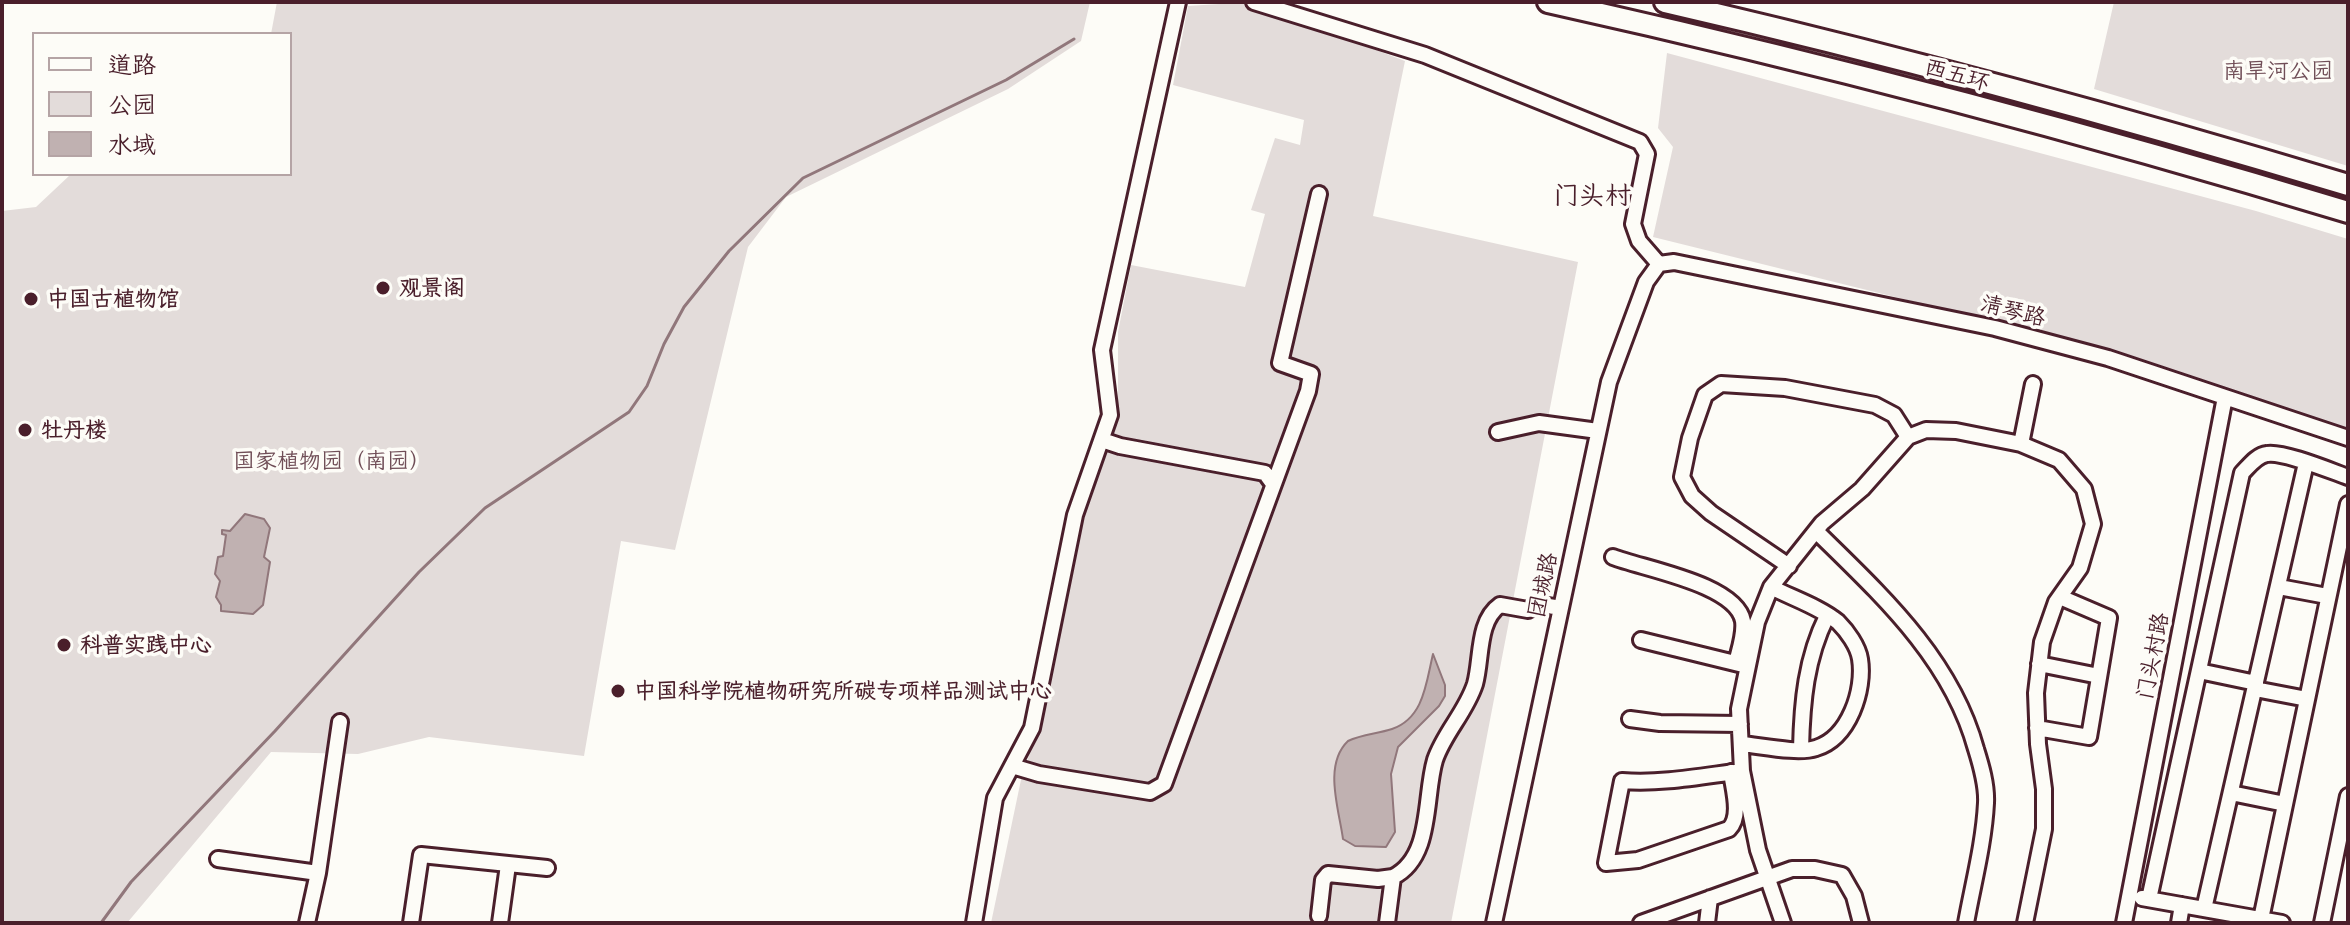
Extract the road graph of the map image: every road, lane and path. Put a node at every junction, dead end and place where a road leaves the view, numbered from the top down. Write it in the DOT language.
graph roads {
  1 [pos="1178,2"];
  2 [pos="1254,2"];
  3 [pos="1548,2"];
  4 [pos="1665,2"];
  5 [pos="2348,185"];
  6 [pos="1319,194"];
  7 [pos="2348,212"];
  8 [pos="1659,264"];
  9 [pos="2033,384"];
  10 [pos="2225,397"];
  11 [pos="1598,431"];
  12 [pos="1498,432"];
  13 [pos="1908,437"];
  14 [pos="2348,438"];
  15 [pos="1102,440"];
  16 [pos="2021,444"];
  17 [pos="2306,463"];
  18 [pos="2348,477"];
  19 [pos="1273,484"];
  20 [pos="2348,504"];
  21 [pos="1816,531"];
  22 [pos="1613,557"];
  23 [pos="1789,566"];
  24 [pos="1771,587"];
  25 [pos="2279,587"];
  26 [pos="2327,596"];
  27 [pos="2060,597"];
  28 [pos="1561,608"];
  29 [pos="1827,616"];
  30 [pos="1641,640"];
  31 [pos="2039,664"];
  32 [pos="1741,665"];
  33 [pos="2199,671"];
  34 [pos="2099,676"];
  35 [pos="2255,686"];
  36 [pos="2307,699"];
  37 [pos="1630,719"];
  38 [pos="340,722"];
  39 [pos="1740,724"];
  40 [pos="2037,728"];
  41 [pos="1742,744"];
  42 [pos="1801,749"];
  43 [pos="1012,766"];
  44 [pos="1736,771"];
  45 [pos="2231,793"];
  46 [pos="2348,796"];
  47 [pos="2285,804"];
  48 [pos="218,859"];
  49 [pos="508,865"];
  50 [pos="547,868"];
  51 [pos="318,873"];
  52 [pos="1393,877"];
  53 [pos="1767,878"];
  54 [pos="2129,895"];
  55 [pos="1710,898"];
  56 [pos="2149,899"];
  57 [pos="2182,905"];
  58 [pos="2204,909"];
  59 [pos="1319,916"];
  60 [pos="2239,919"];
  61 [pos="2261,919"];
  62 [pos="307,923"];
  63 [pos="411,923"];
  64 [pos="500,923"];
  65 [pos="974,923"];
  66 [pos="1387,923"];
  67 [pos="1496,923"];
  68 [pos="1641,923"];
  69 [pos="1707,923"];
  70 [pos="1783,923"];
  71 [pos="1861,923"];
  72 [pos="1966,923"];
  73 [pos="2025,923"];
  74 [pos="2124,923"];
  75 [pos="2179,923"];
  76 [pos="2282,923"];
  77 [pos="2322,923"];
  1 -- 15 [label="street"];
  2 -- 8 [label="street"];
  3 -- 7 [label="highway, 西五环"];
  4 -- 5 [label="highway, 西五环"];
  6 -- 19 [label="street"];
  8 -- 10 [label="street, 清琴路"];
  8 -- 11 [label="street, 团城路"];
  9 -- 16 [label="street"];
  10 -- 14 [label="street, 清琴路"];
  10 -- 54 [label="street, 门头村路"];
  11 -- 12 [label="street"];
  11 -- 28 [label="street, 团城路"];
  13 -- 16 [label="street"];
  13 -- 21 [label="street"];
  13 -- 23 [label="street"];
  15 -- 19 [label="street"];
  15 -- 43 [label="street"];
  16 -- 27 [label="street"];
  17 -- 18 [label="street"];
  17 -- 25 [label="street"];
  17 -- 33 [label="street"];
  19 -- 43 [label="street"];
  20 -- 26 [label="street"];
  21 -- 23 [label="street"];
  21 -- 72 [label="street"];
  22 -- 32 [label="street"];
  23 -- 24 [label="street"];
  24 -- 29 [label="street"];
  24 -- 32 [label="street"];
  25 -- 26 [label="street"];
  25 -- 35 [label="street"];
  26 -- 36 [label="street"];
  27 -- 31 [label="street"];
  27 -- 34 [label="street"];
  28 -- 52 [label="street"];
  28 -- 67 [label="street, 团城路"];
  29 -- 42 [label="street"];
  29 -- 42 [label="street"];
  30 -- 32 [label="street"];
  31 -- 34 [label="street"];
  31 -- 40 [label="street"];
  32 -- 39 [label="street"];
  33 -- 35 [label="street"];
  33 -- 56 [label="street"];
  34 -- 40 [label="street"];
  35 -- 36 [label="street"];
  35 -- 45 [label="street"];
  36 -- 47 [label="street"];
  37 -- 39 [label="street"];
  38 -- 51 [label="street"];
  39 -- 41 [label="street"];
  40 -- 73 [label="street"];
  41 -- 42 [label="street"];
  41 -- 44 [label="street"];
  43 -- 65 [label="street"];
  44 -- 44 [label="street"];
  44 -- 53 [label="street"];
  45 -- 47 [label="street"];
  45 -- 58 [label="street"];
  46 -- 77 [label="street"];
  47 -- 61 [label="street"];
  48 -- 51 [label="street"];
  49 -- 50 [label="street"];
  49 -- 63 [label="street"];
  49 -- 64 [label="street"];
  51 -- 62 [label="street"];
  52 -- 59 [label="street"];
  52 -- 66 [label="street"];
  53 -- 55 [label="street"];
  53 -- 70 [label="street"];
  53 -- 71 [label="street"];
  54 -- 56 [label="street"];
  54 -- 74 [label="street, 门头村路"];
  55 -- 68 [label="street"];
  55 -- 69 [label="street"];
  56 -- 57 [label="street"];
  57 -- 58 [label="street"];
  57 -- 75 [label="street"];
  58 -- 60 [label="street"];
  60 -- 61 [label="street"];
  61 -- 76 [label="street"];
}
